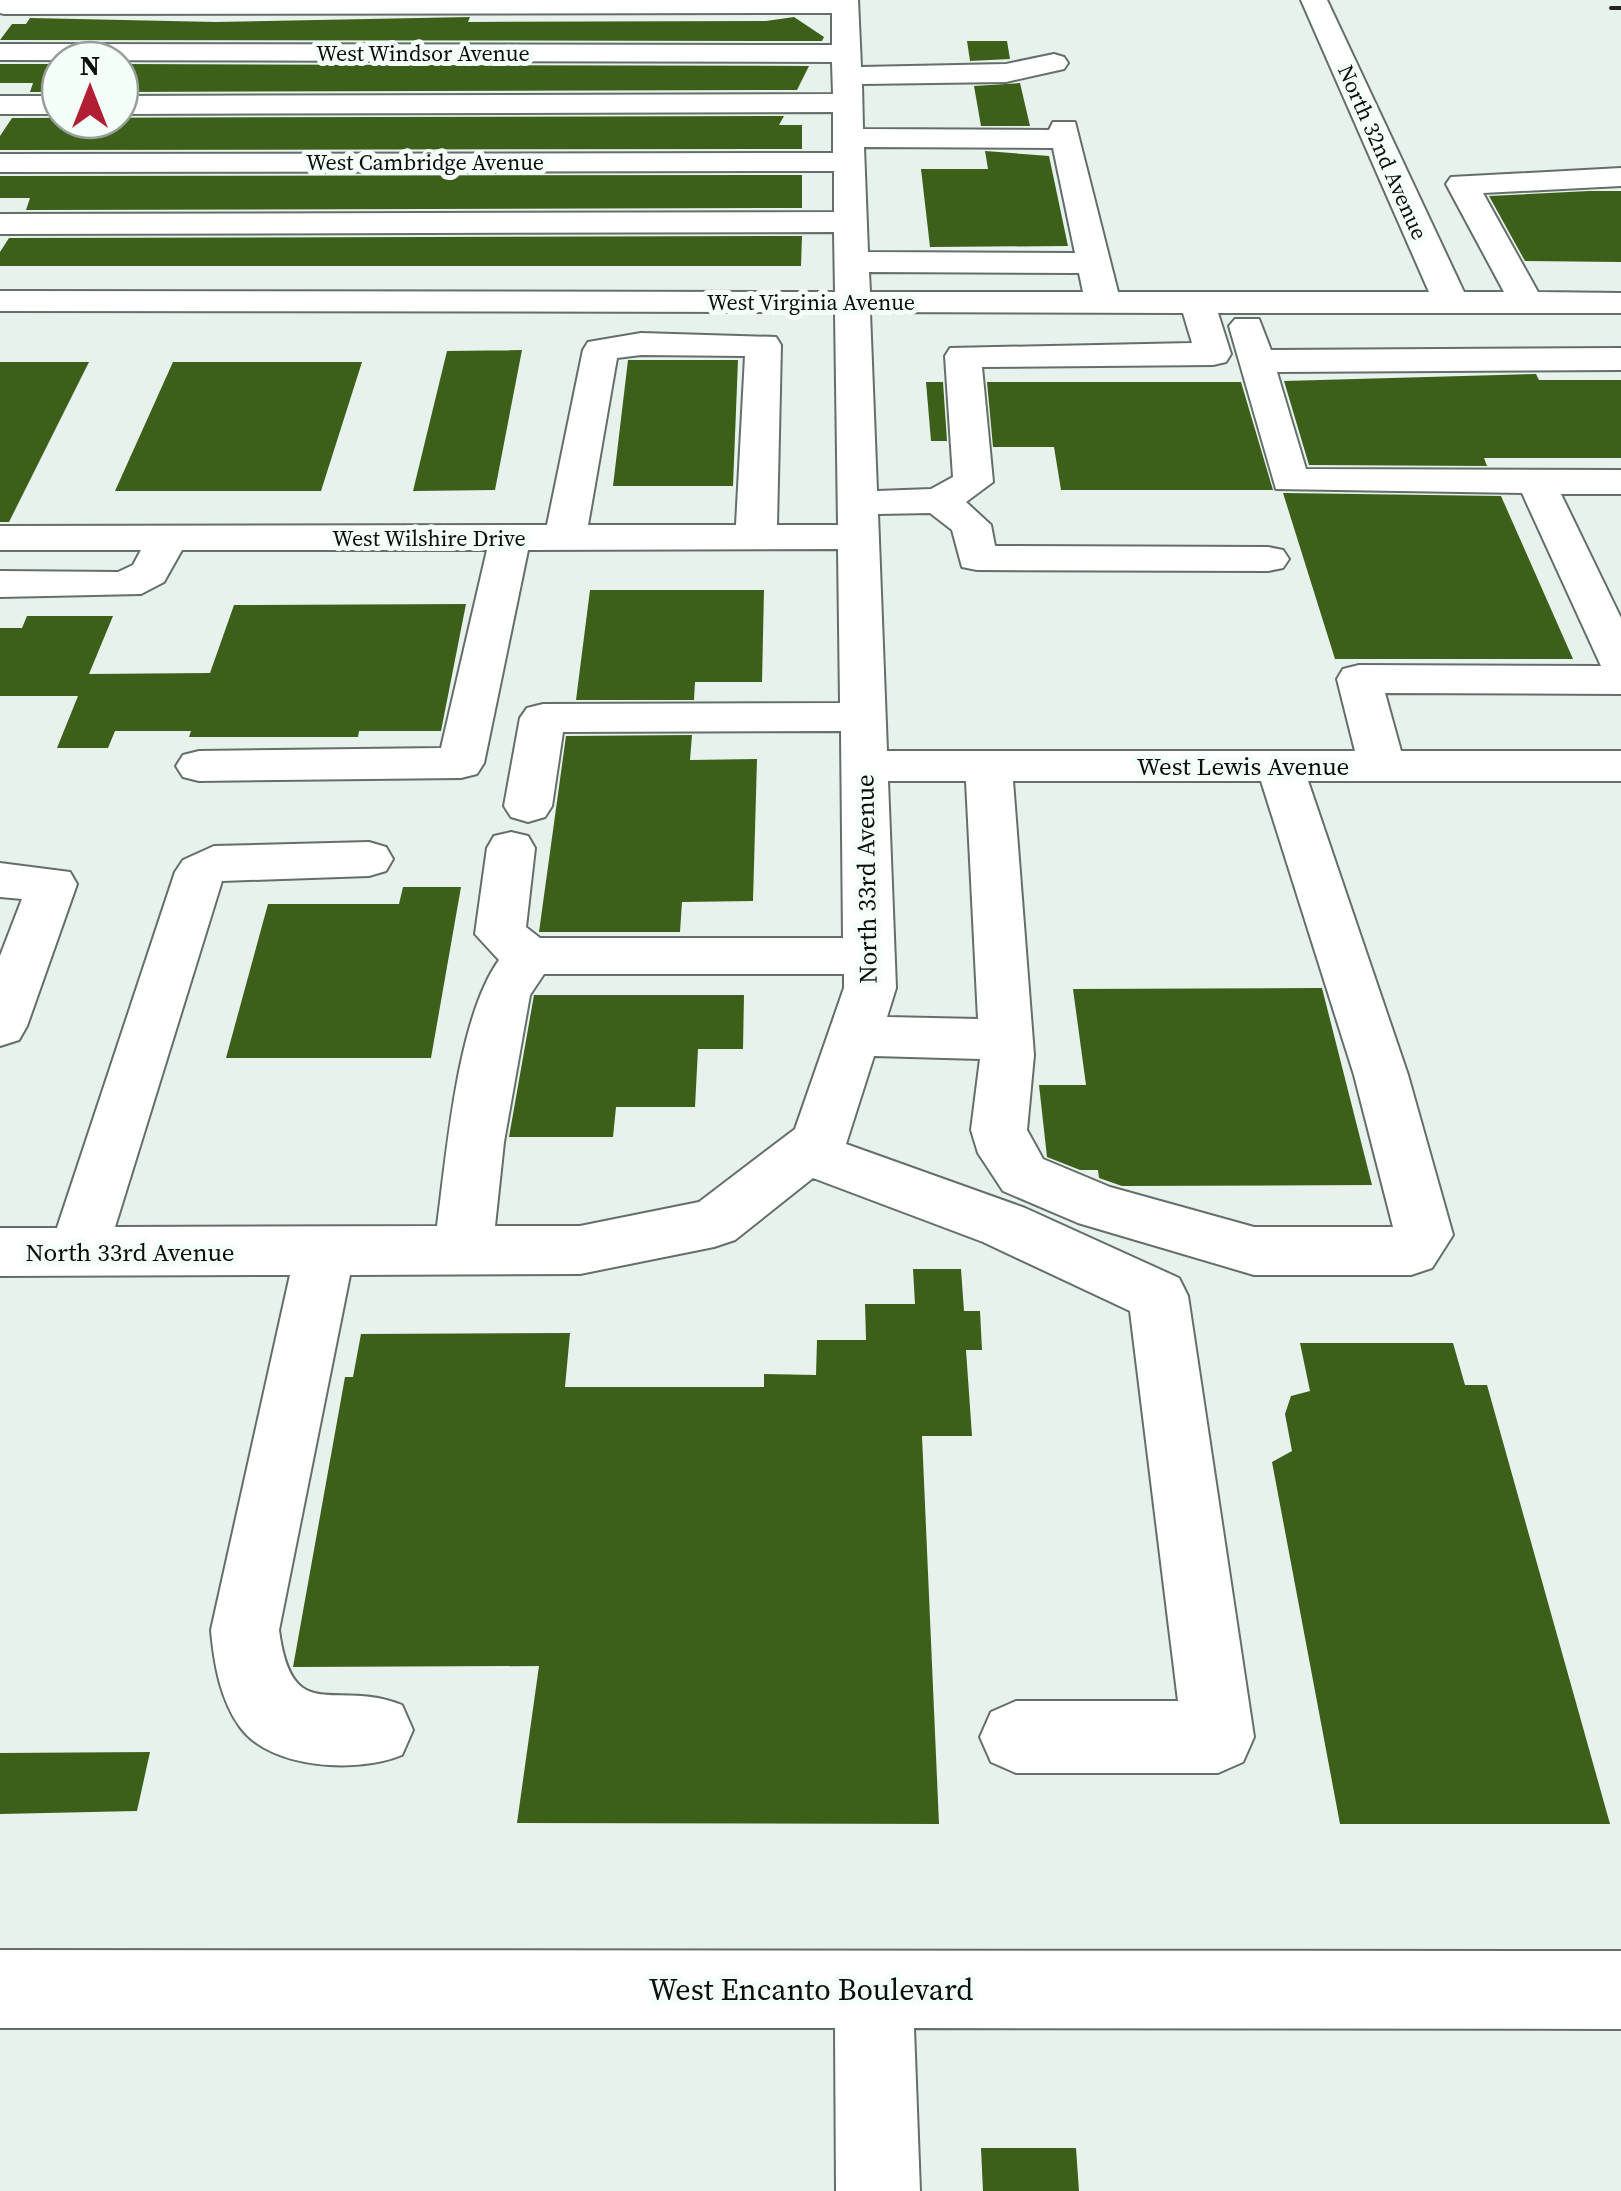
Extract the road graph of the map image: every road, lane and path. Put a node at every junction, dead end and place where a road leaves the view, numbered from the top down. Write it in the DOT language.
graph roads {
  1 [pos="1314,0"];
  2 [pos="845,2"];
  3 [pos="4,6"];
  4 [pos="0,52"];
  5 [pos="1054,63"];
  6 [pos="847,78"];
  7 [pos="140,103"];
  8 [pos="0,105"];
  9 [pos="40,105"];
  10 [pos="849,150"];
  11 [pos="0,163"];
  12 [pos="1621,177"];
  13 [pos="850,222"];
  14 [pos="0,224"];
  15 [pos="1094,262"];
  16 [pos="852,282"];
  17 [pos="0,300"];
  18 [pos="1103,303"];
  19 [pos="1197,303"];
  20 [pos="1242,303"];
  21 [pos="1452,304"];
  22 [pos="1528,304"];
  23 [pos="1621,304"];
  24 [pos="1621,360"];
  25 [pos="1256,362"];
  26 [pos="1536,482"];
  27 [pos="1621,482"];
  28 [pos="939,501"];
  29 [pos="858,520"];
  30 [pos="565,537"];
  31 [pos="756,537"];
  32 [pos="168,538"];
  33 [pos="510,538"];
  34 [pos="0,539"];
  35 [pos="1268,559"];
  36 [pos="0,584"];
  37 [pos="1621,664"];
  38 [pos="1621,680"];
  39 [pos="864,741"];
  40 [pos="199,766"];
  41 [pos="988,766"];
  42 [pos="1280,766"];
  43 [pos="1382,766"];
  44 [pos="1621,766"];
  45 [pos="369,859"];
  46 [pos="0,880"];
  47 [pos="528,956"];
  48 [pos="869,956"];
  49 [pos="0,1026"];
  50 [pos="854,1036"];
  51 [pos="1006,1040"];
  52 [pos="805,1152"];
  53 [pos="325,1251"];
  54 [pos="463,1251"];
  55 [pos="0,1252"];
  56 [pos="78,1252"];
  57 [pos="377,1730"];
  58 [pos="1016,1737"];
  59 [pos="0,1989"];
  60 [pos="874,1989"];
  61 [pos="1621,1990"];
  62 [pos="878,2191"];
  1 -- 21 [label="street, North 32nd Avenue"];
  2 -- 3 [label="street"];
  2 -- 6 [label="street, North 33rd Avenue"];
  4 -- 6 [label="street, West Windsor Avenue"];
  5 -- 6 [label="street"];
  6 -- 7 [label="street"];
  6 -- 10 [label="street, North 33rd Avenue"];
  8 -- 9 [label="street"];
  10 -- 11 [label="street, West Cambridge Avenue"];
  10 -- 13 [label="street, North 33rd Avenue"];
  10 -- 15 [label="street, West Cambridge Avenue"];
  12 -- 22 [label="street"];
  13 -- 14 [label="street"];
  13 -- 16 [label="street, North 33rd Avenue"];
  15 -- 16 [label="street"];
  15 -- 18 [label="street"];
  16 -- 17 [label="street, West Virginia Avenue"];
  16 -- 18 [label="street, West Virginia Avenue"];
  16 -- 29 [label="street, North 33rd Avenue"];
  18 -- 19 [label="street, West Virginia Avenue"];
  19 -- 20 [label="street, West Virginia Avenue"];
  19 -- 28 [label="street"];
  20 -- 21 [label="street, West Virginia Avenue"];
  20 -- 25 [label="street"];
  21 -- 22 [label="street, West Virginia Avenue"];
  22 -- 23 [label="street, West Virginia Avenue"];
  24 -- 25 [label="street"];
  25 -- 26 [label="street"];
  26 -- 27 [label="street"];
  26 -- 37 [label="street"];
  28 -- 29 [label="street, West Wilshire Drive"];
  28 -- 35 [label="street"];
  29 -- 31 [label="street, West Wilshire Drive"];
  29 -- 39 [label="street, North 33rd Avenue"];
  30 -- 31 [label="street, West Wilshire Drive"];
  30 -- 31 [label="street"];
  30 -- 33 [label="street, West Wilshire Drive"];
  32 -- 33 [label="street, West Wilshire Drive"];
  32 -- 34 [label="street, West Wilshire Drive"];
  32 -- 36 [label="street"];
  33 -- 40 [label="street"];
  38 -- 43 [label="street"];
  39 -- 41 [label="street, West Lewis Avenue"];
  39 -- 47 [label="street, West Lewis Avenue"];
  39 -- 48 [label="street, North 33rd Avenue"];
  41 -- 42 [label="street, West Lewis Avenue"];
  41 -- 51 [label="street"];
  42 -- 43 [label="street, West Lewis Avenue"];
  42 -- 51 [label="street"];
  43 -- 44 [label="street, West Lewis Avenue"];
  45 -- 56 [label="street"];
  46 -- 49 [label="street"];
  47 -- 48 [label="street"];
  47 -- 54 [label="street"];
  48 -- 50 [label="street, North 33rd Avenue"];
  50 -- 51 [label="street"];
  50 -- 52 [label="street, North 33rd Avenue"];
  52 -- 54 [label="street, North 33rd Avenue"];
  52 -- 58 [label="street"];
  53 -- 54 [label="street, North 33rd Avenue"];
  53 -- 56 [label="street, North 33rd Avenue"];
  53 -- 57 [label="street"];
  55 -- 56 [label="street, North 33rd Avenue"];
  59 -- 60 [label="street, West Encanto Boulevard"];
  60 -- 61 [label="street, West Encanto Boulevard"];
  60 -- 62 [label="street"];
}
